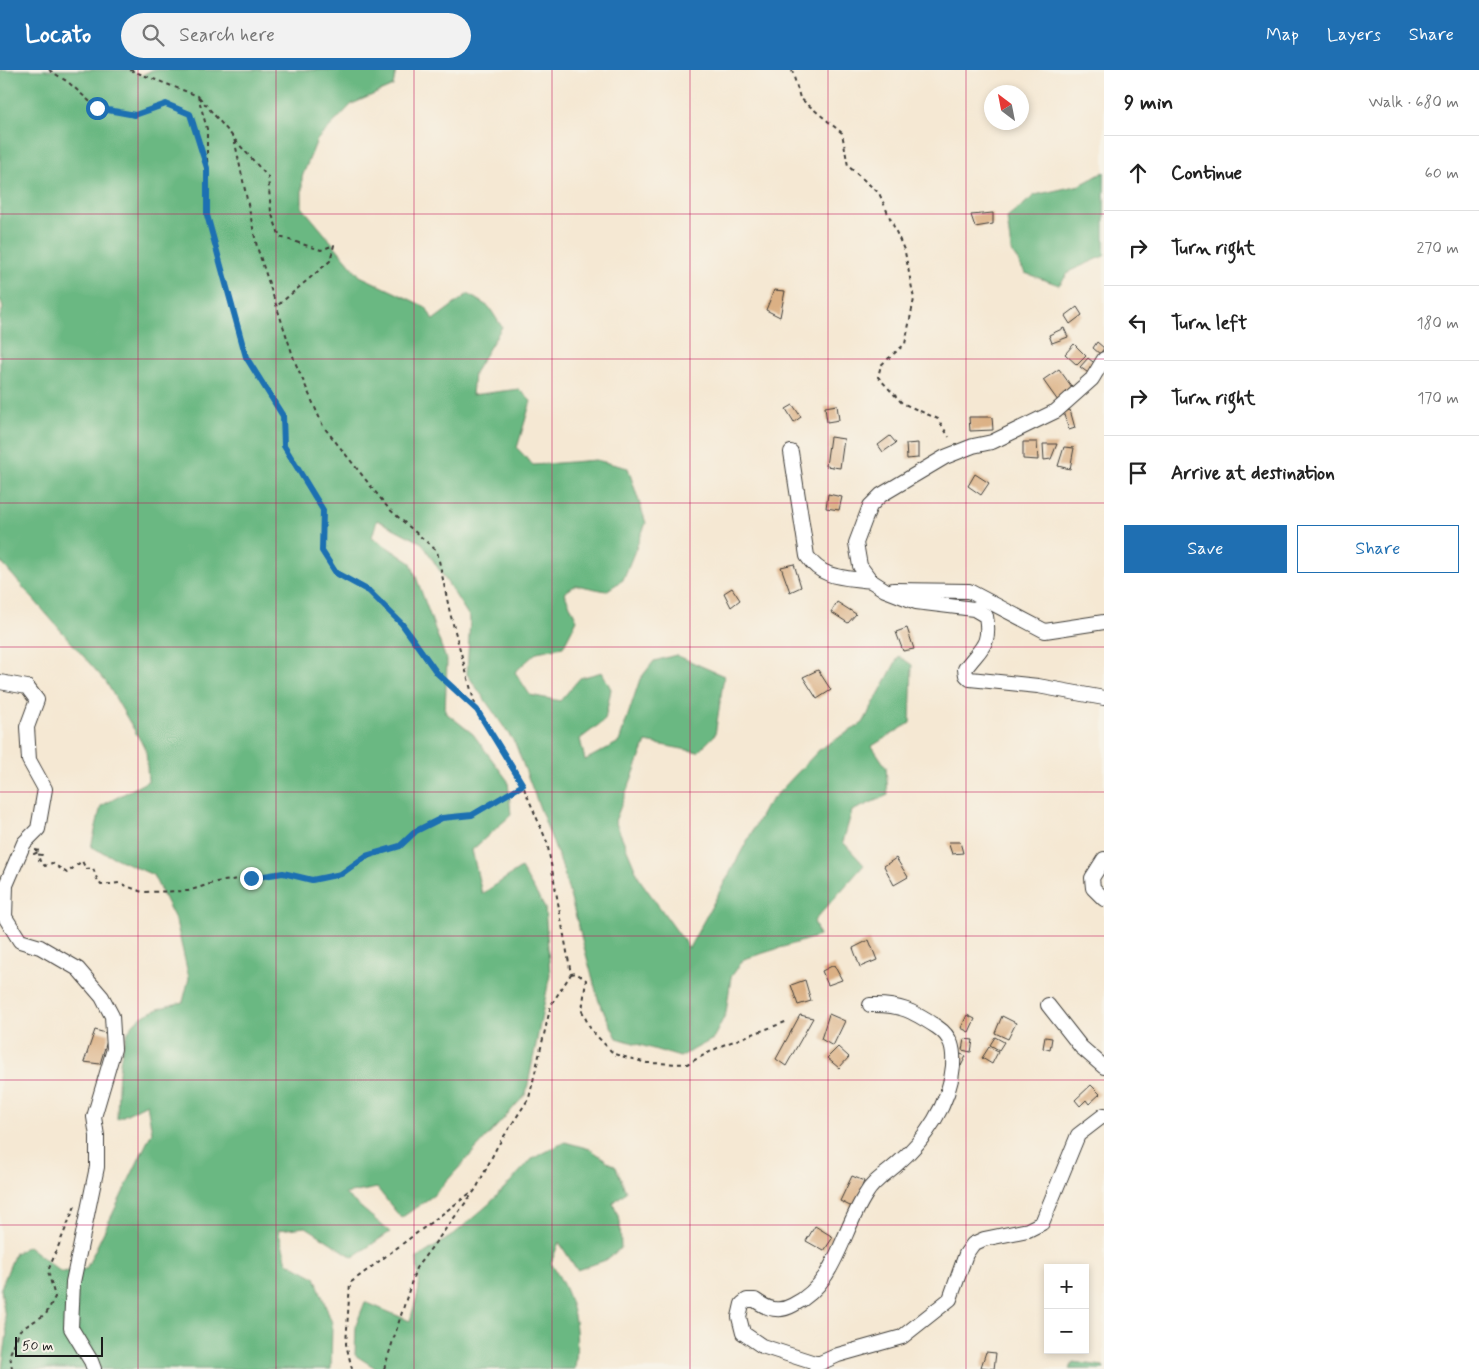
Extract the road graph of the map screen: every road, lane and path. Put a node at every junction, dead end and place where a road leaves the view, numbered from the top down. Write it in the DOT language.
graph roads {
  1 [pos="49,70"];
  2 [pos="130,70"];
  3 [pos="792,70"];
  4 [pos="198,96"];
  5 [pos="234,138"];
  6 [pos="207,168"];
  7 [pos="276,306"];
  8 [pos="1104,359"];
  9 [pos="949,437"];
  10 [pos="791,452"];
  11 [pos="871,581"];
  12 [pos="885,590"];
  13 [pos="1104,622"];
  14 [pos="0,682"];
  15 [pos="1104,698"];
  16 [pos="477,710"];
  17 [pos="523,785"];
  18 [pos="29,838"];
  19 [pos="1104,859"];
  20 [pos="1104,898"];
  21 [pos="571,974"];
  22 [pos="870,1005"];
  23 [pos="1048,1006"];
  24 [pos="788,1022"];
  25 [pos="1104,1067"];
  26 [pos="1104,1114"];
  27 [pos="476,1189"];
  28 [pos="78,1199"];
  29 [pos="817,1367"];
  30 [pos="12,1369"];
  31 [pos="94,1369"];
  32 [pos="352,1369"];
  33 [pos="384,1369"];
  1 -- 6 [label="path"];
  2 -- 4 [label="path"];
  3 -- 9 [label="path"];
  4 -- 5 [label="path"];
  4 -- 6 [label="path"];
  5 -- 7 [label="path"];
  5 -- 7 [label="path"];
  6 -- 16 [label="path"];
  7 -- 16 [label="path"];
  8 -- 11 [label="street"];
  10 -- 11 [label="street"];
  11 -- 12 [label="street"];
  12 -- 13 [label="street"];
  12 -- 15 [label="street"];
  14 -- 18 [label="street"];
  16 -- 17 [label="path"];
  17 -- 18 [label="path"];
  17 -- 21 [label="path"];
  18 -- 31 [label="street"];
  19 -- 20 [label="street"];
  21 -- 24 [label="path"];
  21 -- 27 [label="path"];
  22 -- 29 [label="street"];
  23 -- 25 [label="street"];
  26 -- 29 [label="street"];
  27 -- 32 [label="path"];
  27 -- 33 [label="path"];
  28 -- 30 [label="path"];
}
